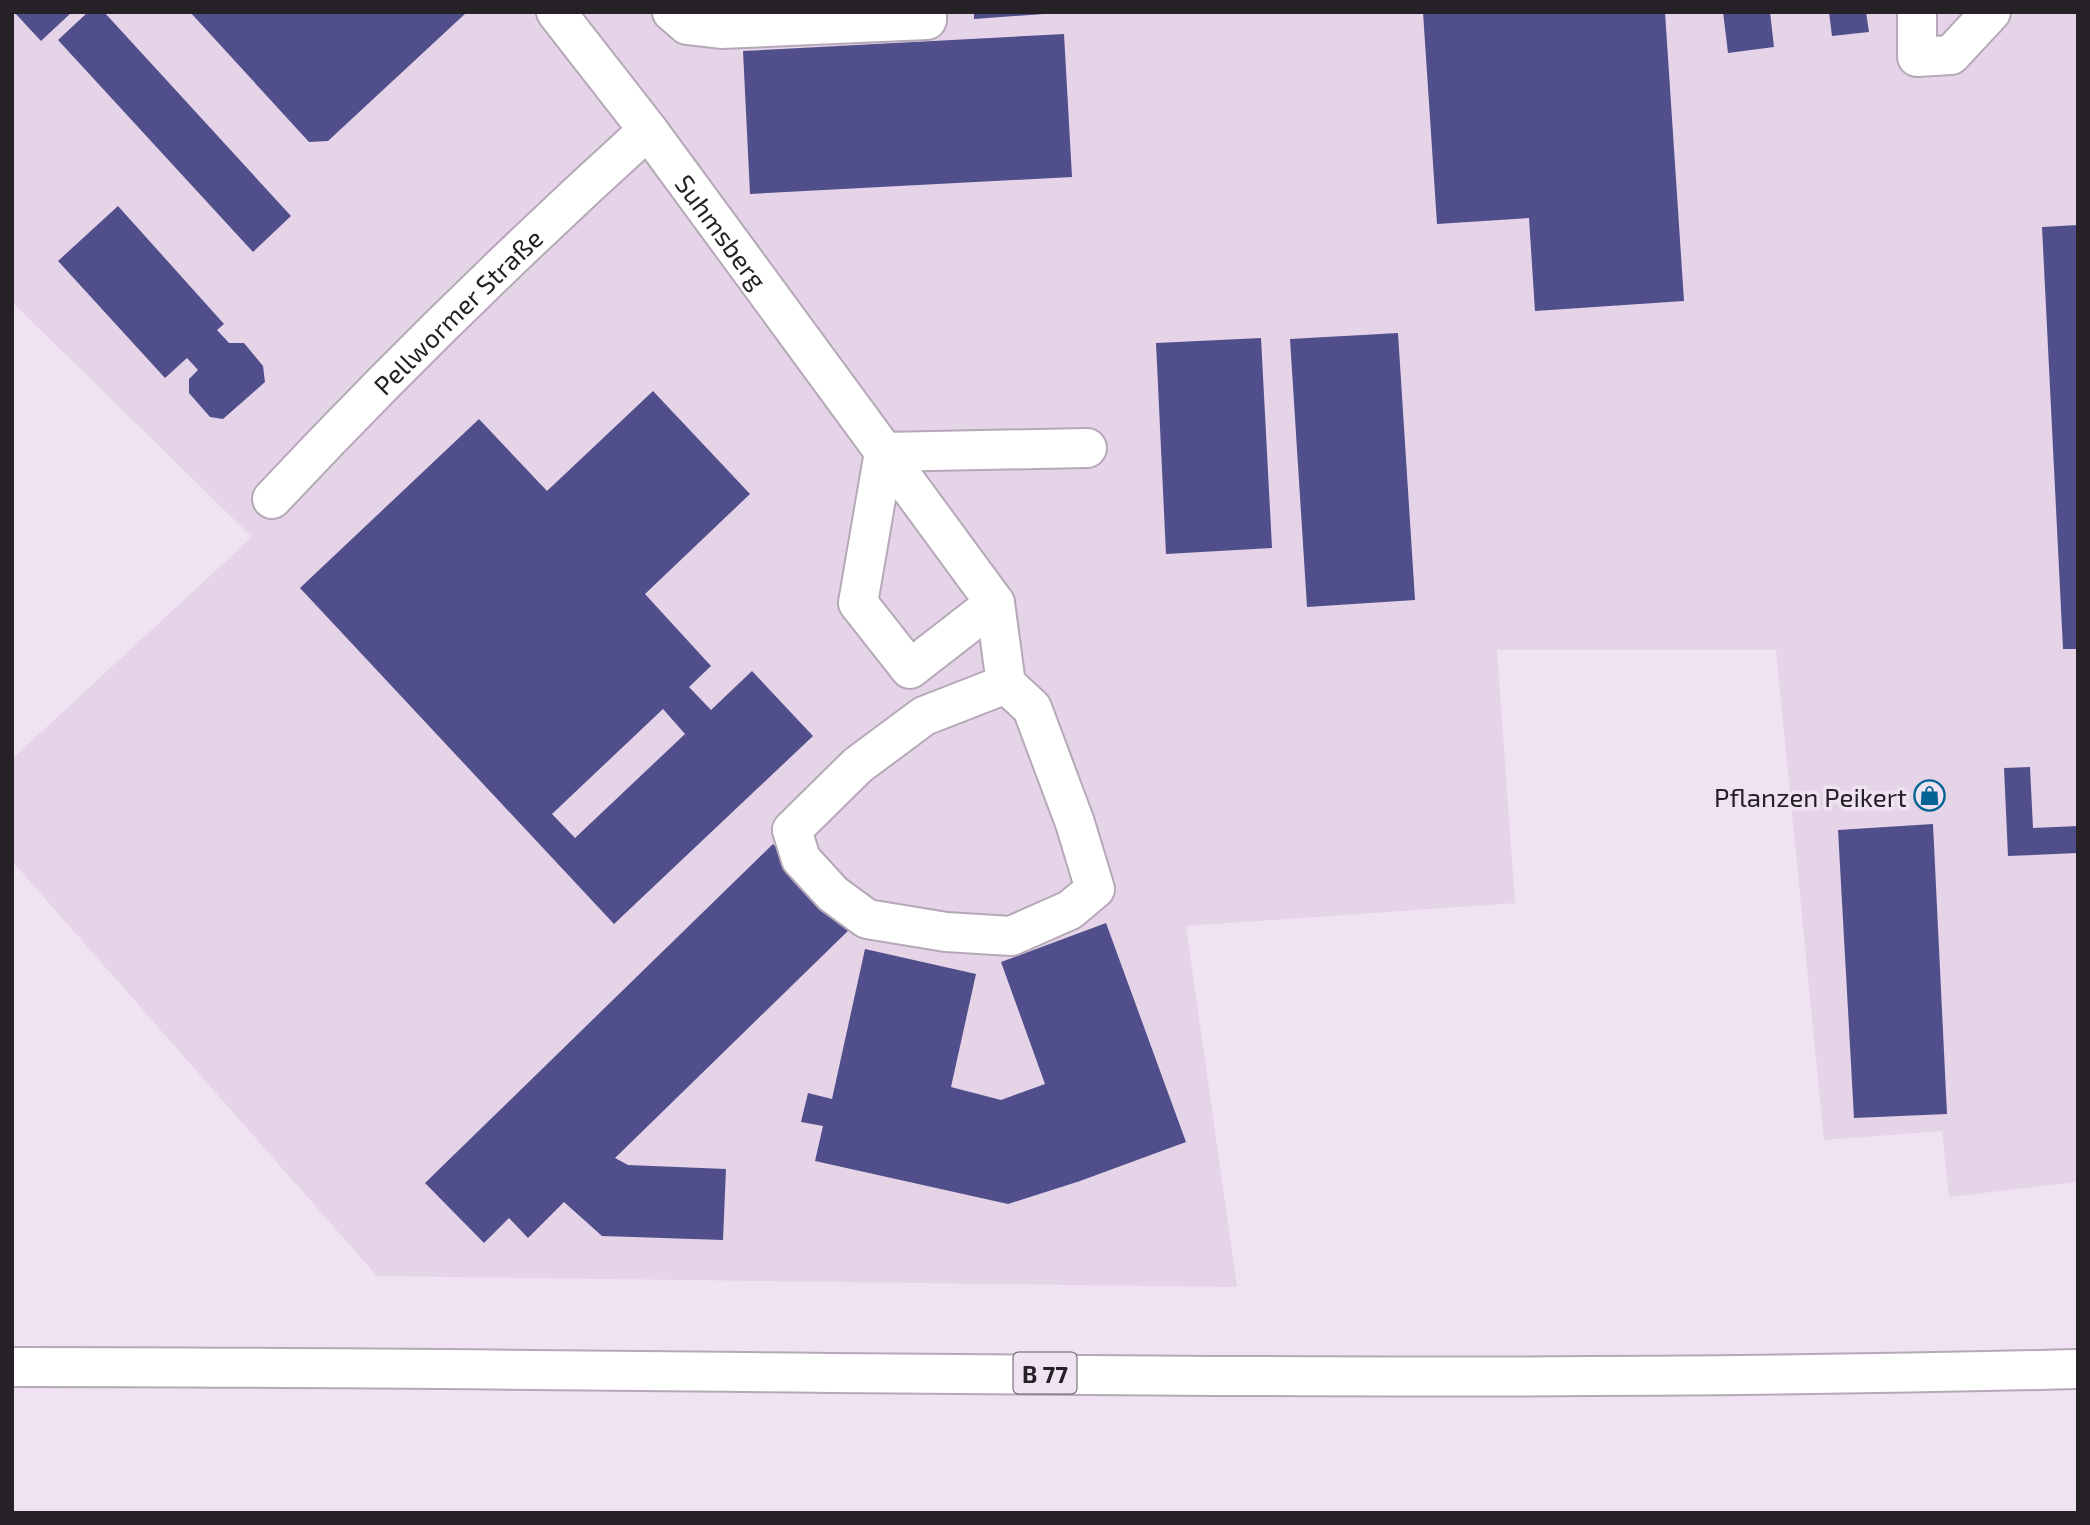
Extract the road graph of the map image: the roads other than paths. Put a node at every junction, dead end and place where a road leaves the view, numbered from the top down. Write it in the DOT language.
graph roads {
  1 [pos="556,12"];
  2 [pos="672,12"];
  3 [pos="927,12"];
  4 [pos="1917,12"];
  5 [pos="1992,12"];
  6 [pos="648,130"];
  7 [pos="1087,448"];
  8 [pos="884,452"];
  9 [pos="272,499"];
  10 [pos="995,603"];
  11 [pos="1006,684"];
  12 [pos="12,1367"];
  13 [pos="2078,1369"];
  1 -- 6 [label="main road, Suhmsberg"];
  2 -- 3 [label="main road"];
  4 -- 5 [label="main road"];
  6 -- 8 [label="main road, Suhmsberg"];
  6 -- 9 [label="main road, Pellwormer Straße"];
  7 -- 8 [label="main road"];
  8 -- 10 [label="main road, Suhmsberg"];
  8 -- 10 [label="main road"];
  10 -- 11 [label="main road"];
  11 -- 11 [label="main road"];
  12 -- 13 [label="main road, B 77"];
}
